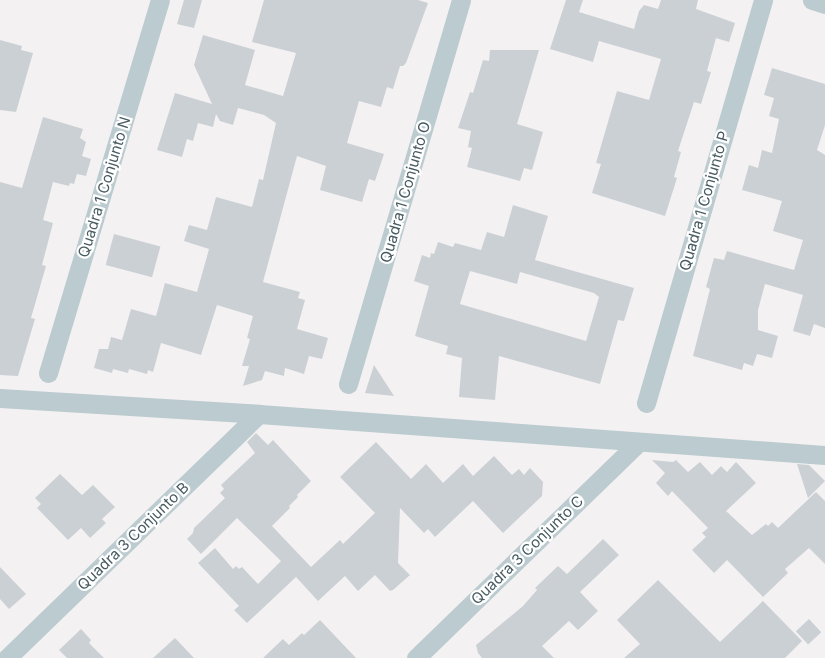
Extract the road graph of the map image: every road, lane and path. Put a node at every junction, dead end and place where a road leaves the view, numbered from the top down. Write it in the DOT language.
graph roads {
  1 [pos="160,0"];
  2 [pos="461,0"];
  3 [pos="763,0"];
  4 [pos="812,0"];
  5 [pos="825,4"];
  6 [pos="48,374"];
  7 [pos="348,384"];
  8 [pos="0,398"];
  9 [pos="646,403"];
  10 [pos="259,414"];
  11 [pos="639,442"];
  12 [pos="825,455"];
  13 [pos="7,658"];
  14 [pos="416,658"];
  1 -- 6 [label="street, Quadra 1 Conjunto N"];
  2 -- 7 [label="street, Quadra 1 Conjunto O"];
  3 -- 9 [label="street, Quadra 1 Conjunto P"];
  4 -- 5 [label="street"];
  8 -- 10 [label="street"];
  10 -- 11 [label="street"];
  10 -- 13 [label="street, Quadra 3 Conjunto B"];
  11 -- 12 [label="street"];
  11 -- 14 [label="street, Quadra 3 Conjunto C"];
}
